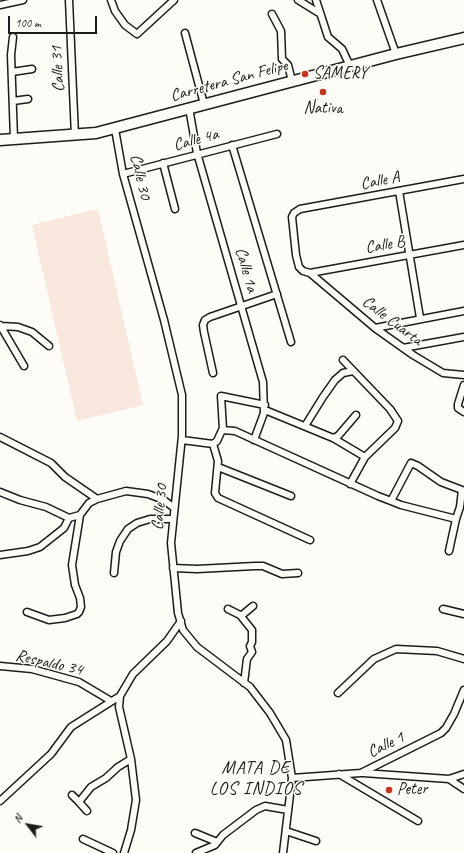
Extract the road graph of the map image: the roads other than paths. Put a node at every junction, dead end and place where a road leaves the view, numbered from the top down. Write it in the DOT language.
graph roads {
  1 [pos="23,0"];
  2 [pos="69,0"];
  3 [pos="111,0"];
  4 [pos="174,0"];
  5 [pos="298,0"];
  6 [pos="316,0"];
  7 [pos="377,0"];
  8 [pos="0,5"];
  9 [pos="319,13"];
  10 [pos="272,14"];
  11 [pos="185,33"];
  12 [pos="13,37"];
  13 [pos="464,38"];
  14 [pos="396,54"];
  15 [pos="350,66"];
  16 [pos="32,70"];
  17 [pos="12,72"];
  18 [pos="292,81"];
  19 [pos="28,99"];
  20 [pos="13,101"];
  21 [pos="204,104"];
  22 [pos="188,108"];
  23 [pos="115,129"];
  24 [pos="277,134"];
  25 [pos="75,136"];
  26 [pos="14,139"];
  27 [pos="0,140"];
  28 [pos="232,145"];
  29 [pos="197,153"];
  30 [pos="163,163"];
  31 [pos="123,174"];
  32 [pos="464,179"];
  33 [pos="399,191"];
  34 [pos="175,209"];
  35 [pos="300,209"];
  36 [pos="464,245"];
  37 [pos="409,255"];
  38 [pos="310,273"];
  39 [pos="277,294"];
  40 [pos="242,307"];
  41 [pos="464,311"];
  42 [pos="420,318"];
  43 [pos="0,326"];
  44 [pos="375,328"];
  45 [pos="464,338"];
  46 [pos="291,342"];
  47 [pos="49,346"];
  48 [pos="403,348"];
  49 [pos="343,360"];
  50 [pos="24,366"];
  51 [pos="353,371"];
  52 [pos="213,372"];
  53 [pos="464,375"];
  54 [pos="464,386"];
  55 [pos="265,407"];
  56 [pos="464,412"];
  57 [pos="356,415"];
  58 [pos="305,426"];
  59 [pos="223,429"];
  60 [pos="0,437"];
  61 [pos="333,438"];
  62 [pos="182,440"];
  63 [pos="254,440"];
  64 [pos="213,444"];
  65 [pos="365,457"];
  66 [pos="218,467"];
  67 [pos="350,484"];
  68 [pos="0,492"];
  69 [pos="291,496"];
  70 [pos="97,499"];
  71 [pos="391,501"];
  72 [pos="174,508"];
  73 [pos="80,515"];
  74 [pos="69,518"];
  75 [pos="172,519"];
  76 [pos="456,519"];
  77 [pos="310,540"];
  78 [pos="449,550"];
  79 [pos="0,555"];
  80 [pos="173,568"];
  81 [pos="114,572"];
  82 [pos="298,573"];
  83 [pos="253,606"];
  84 [pos="228,609"];
  85 [pos="443,609"];
  86 [pos="27,612"];
  87 [pos="464,614"];
  88 [pos="241,616"];
  89 [pos="180,621"];
  90 [pos="464,659"];
  91 [pos="0,666"];
  92 [pos="244,683"];
  93 [pos="464,690"];
  94 [pos="338,693"];
  95 [pos="120,696"];
  96 [pos="111,701"];
  97 [pos="131,759"];
  98 [pos="361,773"];
  99 [pos="339,774"];
  100 [pos="464,774"];
  101 [pos="292,778"];
  102 [pos="449,779"];
  103 [pos="464,789"];
  104 [pos="72,795"];
  105 [pos="0,801"];
  106 [pos="79,802"];
  107 [pos="288,810"];
  108 [pos="87,811"];
  109 [pos="418,821"];
  110 [pos="286,831"];
  111 [pos="195,833"];
  112 [pos="83,839"];
  113 [pos="316,841"];
  114 [pos="217,842"];
  115 [pos="113,853"];
  116 [pos="124,853"];
  117 [pos="196,853"];
  118 [pos="283,853"];
  1 -- 8 [label="street"];
  2 -- 25 [label="street, Calle 31"];
  3 -- 4 [label="street"];
  5 -- 9 [label="street"];
  6 -- 9 [label="street"];
  7 -- 14 [label="street"];
  9 -- 15 [label="street"];
  10 -- 18 [label="street"];
  11 -- 21 [label="street"];
  12 -- 17 [label="street"];
  13 -- 14 [label="main road, Carretera San Felipe"];
  14 -- 15 [label="main road, Carretera San Felipe"];
  15 -- 18 [label="main road, Carretera San Felipe"];
  16 -- 17 [label="street"];
  17 -- 20 [label="street"];
  18 -- 21 [label="main road, Carretera San Felipe"];
  19 -- 20 [label="street"];
  20 -- 26 [label="street"];
  21 -- 22 [label="main road, Carretera San Felipe"];
  22 -- 23 [label="main road, Carretera San Felipe"];
  22 -- 29 [label="street, Calle 1a"];
  23 -- 25 [label="main road, Carretera San Felipe"];
  23 -- 31 [label="street, Calle 30"];
  24 -- 28 [label="street, Calle 4a"];
  25 -- 26 [label="main road, Carretera San Felipe"];
  26 -- 27 [label="main road, Carretera San Felipe"];
  28 -- 29 [label="street, Calle 4a"];
  28 -- 39 [label="street"];
  29 -- 30 [label="street, Calle 4a"];
  29 -- 40 [label="street, Calle 1a"];
  30 -- 31 [label="street, Calle 4a"];
  30 -- 34 [label="street"];
  31 -- 62 [label="street, Calle 30"];
  32 -- 33 [label="street, Calle A"];
  33 -- 35 [label="street, Calle A"];
  33 -- 37 [label="street"];
  35 -- 38 [label="street, Calle Cuarta"];
  36 -- 37 [label="street, Calle B"];
  37 -- 38 [label="street, Calle B"];
  37 -- 42 [label="street"];
  38 -- 44 [label="street, Calle Cuarta"];
  39 -- 40 [label="street"];
  39 -- 46 [label="street"];
  40 -- 52 [label="street"];
  40 -- 55 [label="street, Calle 1a"];
  41 -- 42 [label="street"];
  42 -- 44 [label="street"];
  43 -- 47 [label="street"];
  43 -- 50 [label="street"];
  44 -- 48 [label="street, Calle Cuarta"];
  45 -- 48 [label="street"];
  48 -- 53 [label="street, Calle Cuarta"];
  49 -- 51 [label="street"];
  51 -- 58 [label="street"];
  51 -- 65 [label="street"];
  54 -- 56 [label="street"];
  55 -- 58 [label="street"];
  55 -- 59 [label="street"];
  55 -- 63 [label="street, Calle 1a"];
  57 -- 61 [label="street"];
  58 -- 61 [label="street"];
  59 -- 63 [label="street"];
  59 -- 64 [label="street"];
  60 -- 70 [label="street"];
  61 -- 65 [label="street"];
  62 -- 64 [label="street"];
  62 -- 72 [label="street, Calle 30"];
  63 -- 67 [label="street"];
  64 -- 66 [label="street"];
  65 -- 67 [label="street"];
  66 -- 69 [label="street"];
  66 -- 77 [label="street"];
  67 -- 71 [label="street"];
  68 -- 74 [label="street"];
  70 -- 72 [label="street"];
  70 -- 73 [label="street"];
  71 -- 76 [label="street"];
  71 -- 76 [label="street"];
  72 -- 75 [label="street, Calle 30"];
  73 -- 74 [label="street"];
  73 -- 86 [label="street"];
  74 -- 79 [label="street"];
  75 -- 80 [label="street, Calle 30"];
  75 -- 81 [label="street"];
  76 -- 78 [label="street"];
  80 -- 82 [label="street"];
  80 -- 89 [label="street, Calle 30"];
  83 -- 88 [label="street"];
  84 -- 88 [label="street"];
  85 -- 87 [label="street"];
  88 -- 92 [label="street"];
  89 -- 92 [label="street, Calle 30"];
  89 -- 95 [label="street"];
  90 -- 94 [label="street"];
  91 -- 96 [label="street, Respaldo 34"];
  92 -- 101 [label="street, Calle 30"];
  93 -- 98 [label="street, Calle 1"];
  95 -- 96 [label="street"];
  95 -- 97 [label="street"];
  96 -- 105 [label="street"];
  97 -- 106 [label="street"];
  97 -- 116 [label="street"];
  98 -- 99 [label="street, Calle 1"];
  98 -- 102 [label="street"];
  99 -- 101 [label="street, Calle 1"];
  99 -- 109 [label="street"];
  100 -- 102 [label="street"];
  101 -- 107 [label="street, Calle 30"];
  102 -- 103 [label="street"];
  104 -- 106 [label="street"];
  106 -- 108 [label="street"];
  107 -- 110 [label="street, Calle 30"];
  107 -- 114 [label="street"];
  110 -- 113 [label="street"];
  110 -- 118 [label="street, Calle 30"];
  111 -- 114 [label="street"];
  112 -- 115 [label="street"];
  114 -- 117 [label="street"];
}
